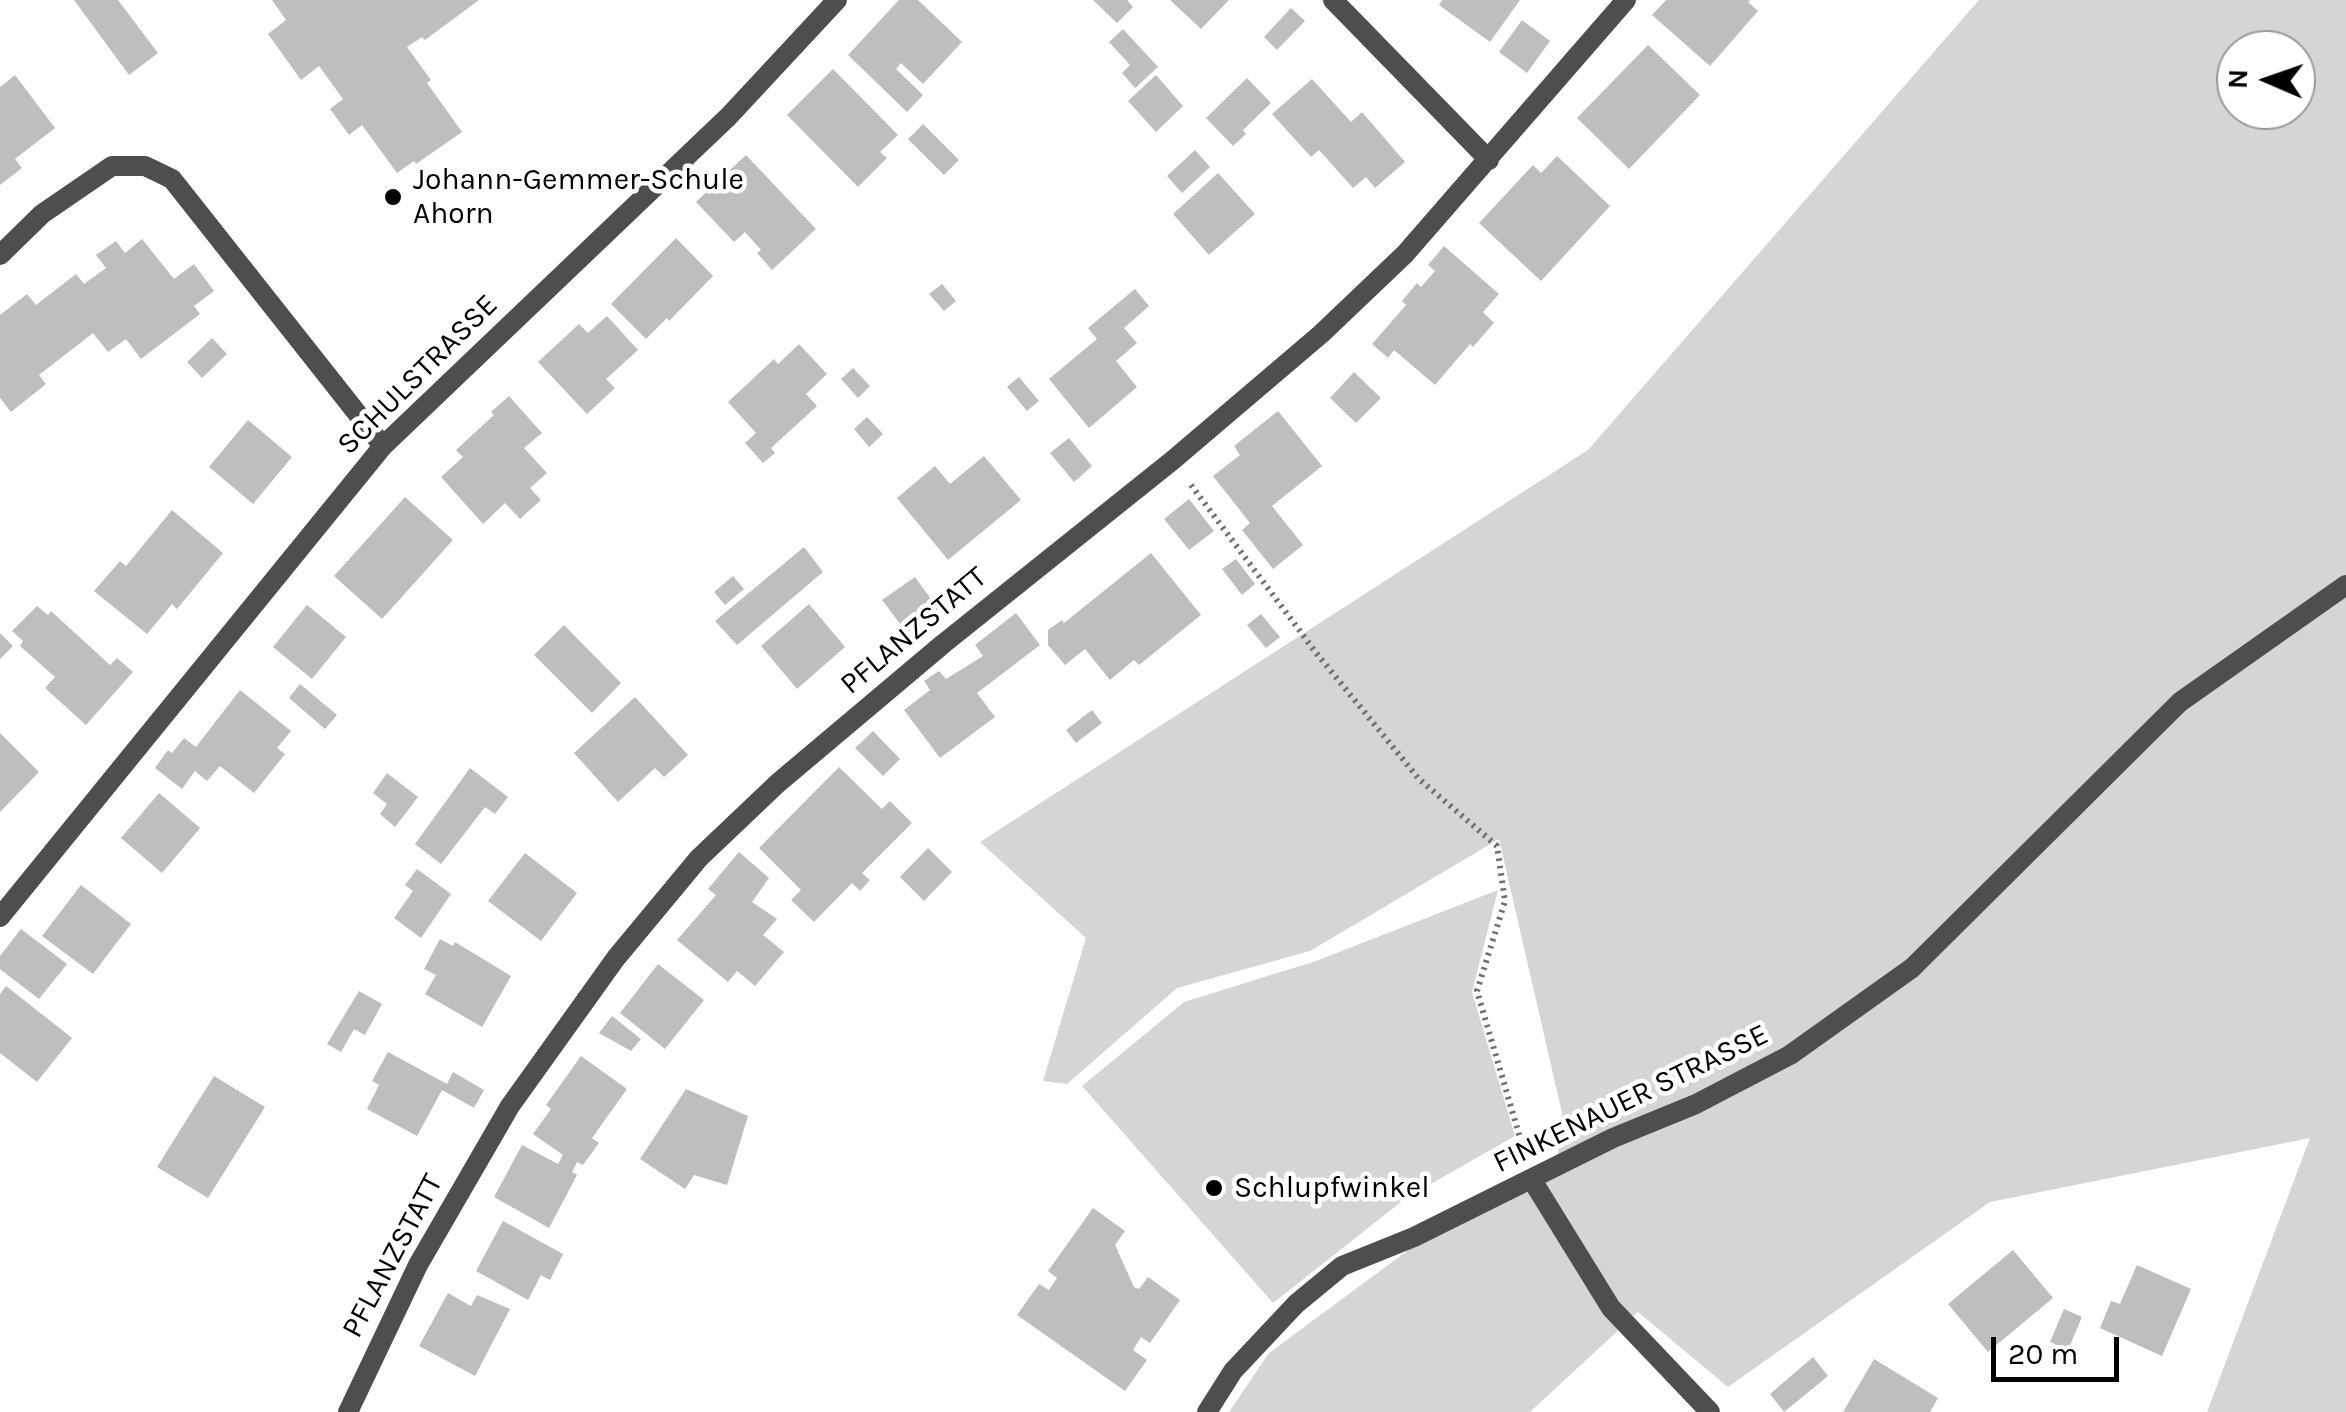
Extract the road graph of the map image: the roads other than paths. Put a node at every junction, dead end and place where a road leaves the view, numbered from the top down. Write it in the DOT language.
graph roads {
  1 [pos="837,0"];
  2 [pos="1333,0"];
  3 [pos="1626,0"];
  4 [pos="1490,160"];
  5 [pos="0,255"];
  6 [pos="382,446"];
  7 [pos="2346,585"];
  8 [pos="0,917"];
  9 [pos="1532,1180"];
  10 [pos="348,1412"];
  11 [pos="1207,1412"];
  12 [pos="1710,1412"];
  1 -- 6 [label="street, SCHULSTRASSE"];
  2 -- 4 [label="street"];
  3 -- 4 [label="street, PFLANZSTATT"];
  4 -- 10 [label="street, PFLANZSTATT"];
  5 -- 6 [label="street"];
  6 -- 8 [label="street, SCHULSTRASSE"];
  7 -- 9 [label="street, FINKENAUER STRASSE"];
  9 -- 11 [label="street, FINKENAUER STRASSE"];
  9 -- 12 [label="street"];
}
